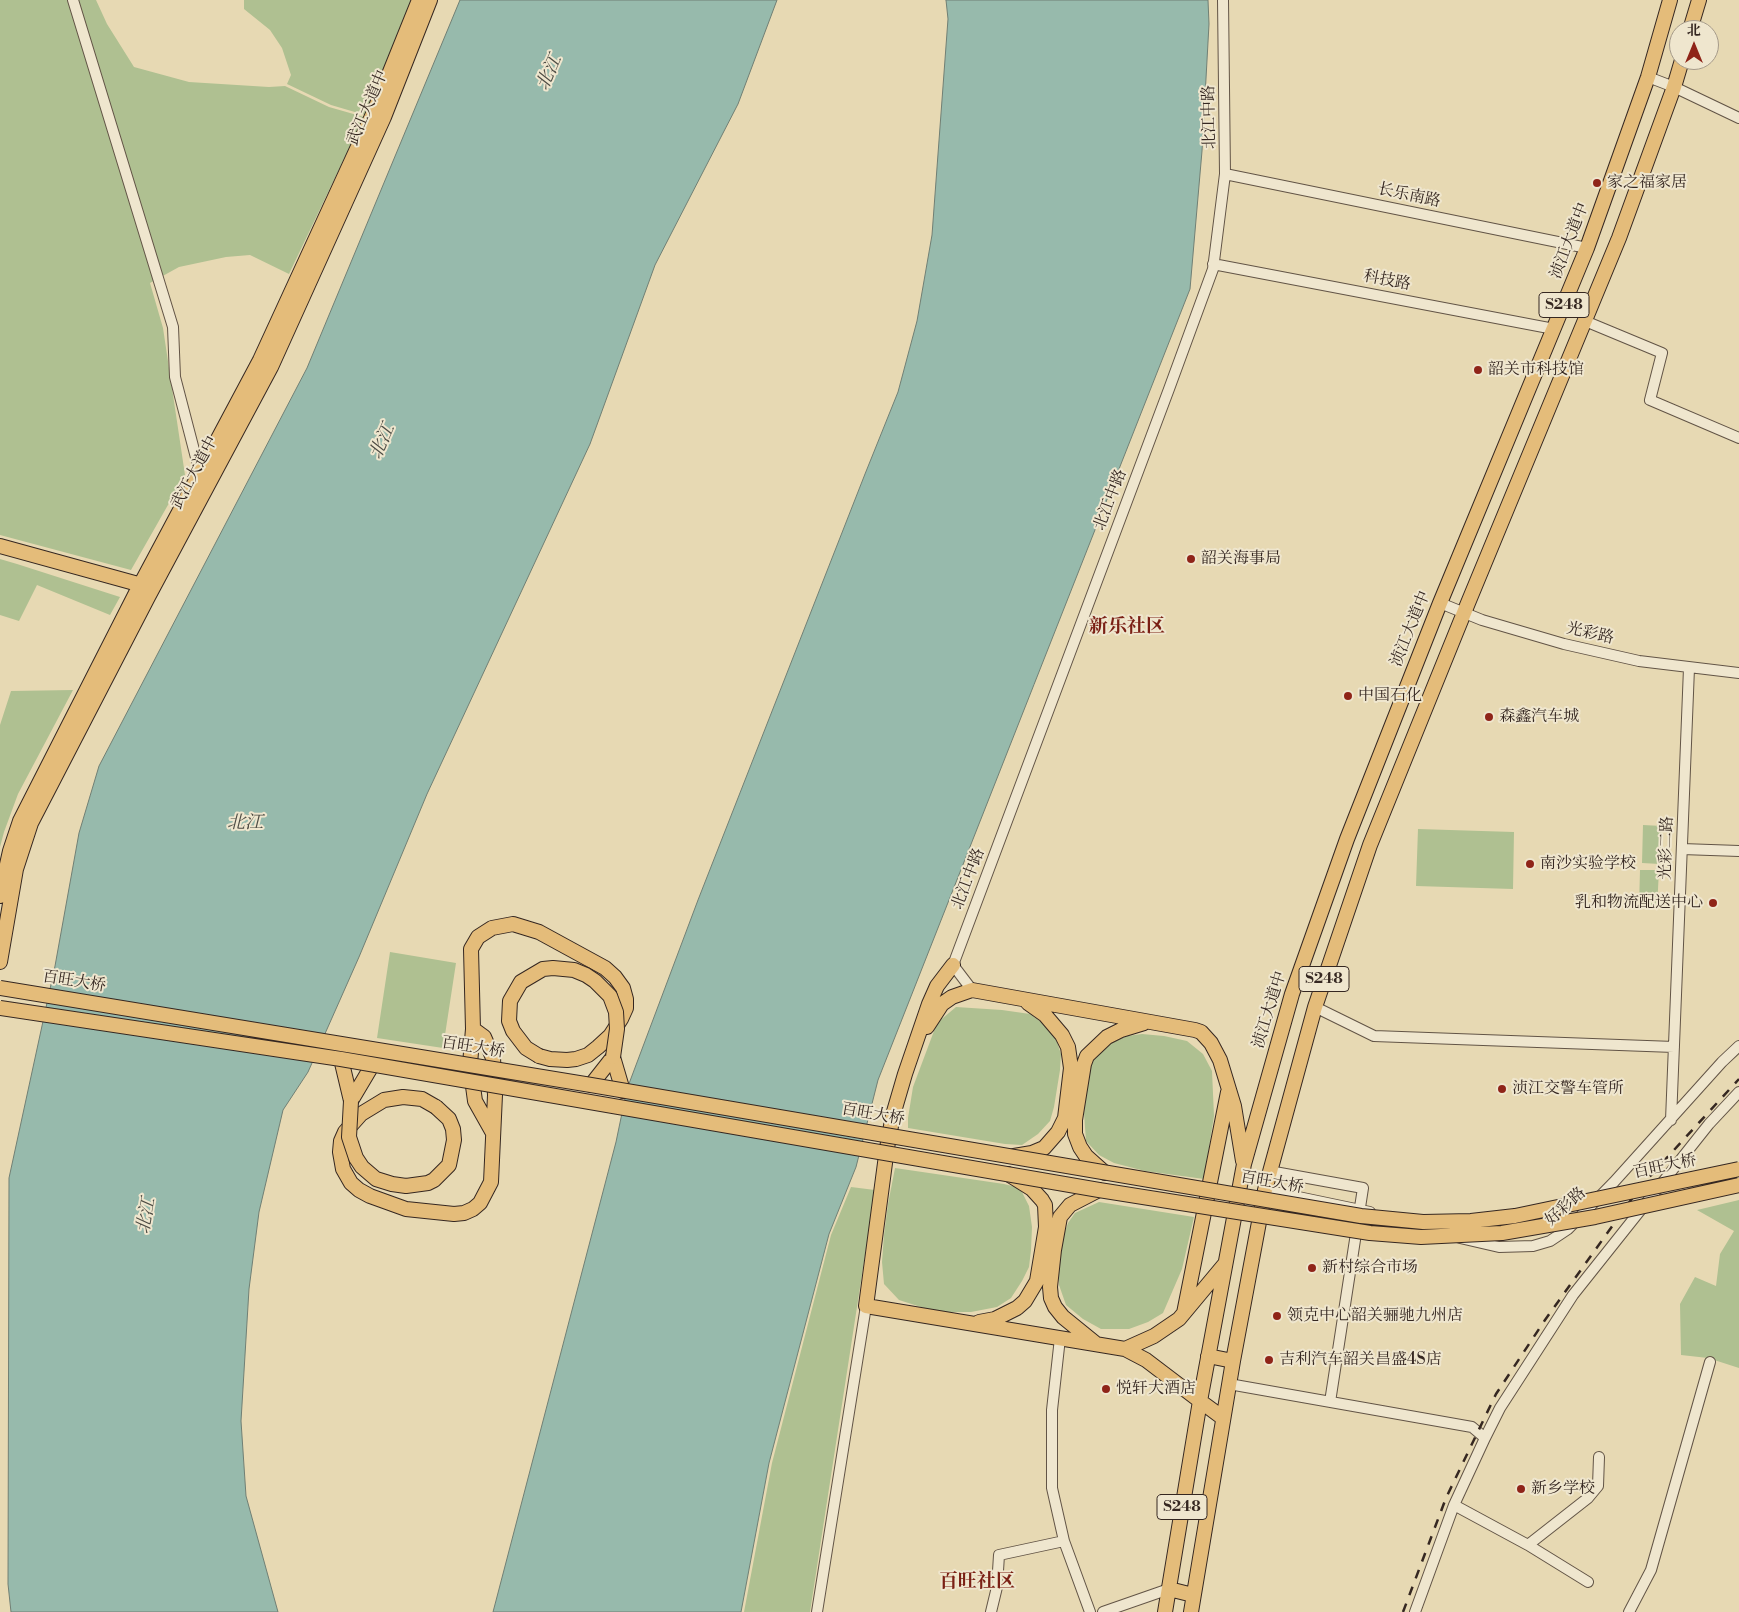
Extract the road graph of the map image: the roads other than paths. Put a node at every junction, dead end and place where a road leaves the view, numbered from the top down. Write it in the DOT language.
graph roads {
  1 [pos="73,0"];
  2 [pos="419,0"];
  3 [pos="430,0"];
  4 [pos="1223,0"];
  5 [pos="1670,0"];
  6 [pos="1699,0"];
  7 [pos="1693,20"];
  8 [pos="1679,70"];
  9 [pos="1648,77"];
  10 [pos="1674,87"];
  11 [pos="1739,118"];
  12 [pos="1225,174"];
  13 [pos="1587,248"];
  14 [pos="1213,264"];
  15 [pos="1585,320"];
  16 [pos="1554,329"];
  17 [pos="1739,438"];
  18 [pos="200,473"];
  19 [pos="0,546"];
  20 [pos="0,553"];
  21 [pos="144,591"];
  22 [pos="1440,603"];
  23 [pos="1464,612"];
  24 [pos="1689,668"];
  25 [pos="1739,673"];
  26 [pos="1682,849"];
  27 [pos="1739,851"];
  28 [pos="0,896"];
  29 [pos="0,962"];
  30 [pos="953,964"];
  31 [pos="0,988"];
  32 [pos="972,990"];
  33 [pos="1023,999"];
  34 [pos="1315,1006"];
  35 [pos="0,1008"];
  36 [pos="1148,1022"];
  37 [pos="473,1030"];
  38 [pos="916,1046"];
  39 [pos="1739,1046"];
  40 [pos="1674,1047"];
  41 [pos="613,1057"];
  42 [pos="341,1059"];
  43 [pos="373,1064"];
  44 [pos="591,1085"];
  45 [pos="1229,1089"];
  46 [pos="623,1091"];
  47 [pos="1739,1092"];
  48 [pos="351,1102"];
  49 [pos="1670,1120"];
  50 [pos="493,1133"];
  51 [pos="1010,1156"];
  52 [pos="1244,1164"];
  53 [pos="1739,1169"];
  54 [pos="1270,1170"];
  55 [pos="1106,1173"];
  56 [pos="1008,1174"];
  57 [pos="1739,1185"];
  58 [pos="1099,1190"];
  59 [pos="1266,1190"];
  60 [pos="1360,1209"];
  61 [pos="1225,1264"];
  62 [pos="1044,1281"];
  63 [pos="866,1306"];
  64 [pos="1184,1313"];
  65 [pos="968,1323"];
  66 [pos="1060,1338"];
  67 [pos="1098,1344"];
  68 [pos="1125,1349"];
  69 [pos="1208,1356"];
  70 [pos="1233,1361"];
  71 [pos="1710,1362"];
  72 [pos="1229,1384"];
  73 [pos="1200,1401"];
  74 [pos="1330,1402"];
  75 [pos="1223,1418"];
  76 [pos="1485,1438"];
  77 [pos="1599,1457"];
  78 [pos="1454,1505"];
  79 [pos="1064,1541"];
  80 [pos="1528,1545"];
  81 [pos="1588,1582"];
  82 [pos="1168,1589"];
  83 [pos="1194,1595"];
  84 [pos="817,1612"];
  85 [pos="991,1612"];
  86 [pos="1090,1612"];
  87 [pos="1103,1612"];
  88 [pos="1165,1612"];
  89 [pos="1191,1612"];
  90 [pos="1415,1612"];
  91 [pos="1629,1612"];
  1 -- 18 [label="street"];
  2 -- 18 [label="main road, 武江大道中"];
  3 -- 21 [label="main road, 武江大道中"];
  4 -- 12 [label="street, 北江中路"];
  5 -- 9 [label="main road, 浈江大道中 / S248"];
  6 -- 7 [label="main road"];
  8 -- 10 [label="main road, S248"];
  9 -- 10 [label="street"];
  9 -- 13 [label="main road, 浈江大道中 / S248"];
  10 -- 11 [label="street"];
  10 -- 15 [label="main road, S248"];
  12 -- 13 [label="street, 长乐南路"];
  12 -- 14 [label="street, 北江中路"];
  13 -- 16 [label="main road, 浈江大道中 / S248"];
  14 -- 16 [label="street, 科技路"];
  14 -- 30 [label="street, 北江中路"];
  15 -- 17 [label="street"];
  15 -- 23 [label="main road, S248"];
  16 -- 22 [label="main road, 浈江大道中 / S248"];
  18 -- 21 [label="main road, 武江大道中"];
  19 -- 21 [label="main road"];
  20 -- 21 [label="main road"];
  21 -- 28 [label="main road, 武江大道中"];
  21 -- 29 [label="main road, 武江大道中"];
  22 -- 23 [label="street, 光彩路"];
  22 -- 52 [label="main road, 浈江大道中 / S248"];
  23 -- 24 [label="street, 光彩路"];
  23 -- 34 [label="main road, S248"];
  24 -- 25 [label="street, 光彩路"];
  24 -- 26 [label="street, 光彩二路"];
  26 -- 27 [label="street"];
  26 -- 40 [label="street, 光彩二路"];
  30 -- 32 [label="street"];
  30 -- 38 [label="main road"];
  31 -- 44 [label="main road, 百旺大桥, bridge"];
  32 -- 33 [label="main road"];
  32 -- 38 [label="main road"];
  33 -- 36 [label="main road"];
  33 -- 51 [label="main road"];
  34 -- 40 [label="street"];
  34 -- 54 [label="main road, S248"];
  35 -- 42 [label="main road, 百旺大桥, bridge"];
  36 -- 45 [label="main road"];
  36 -- 55 [label="main road"];
  37 -- 41 [label="main road, bridge"];
  37 -- 50 [label="main road"];
  37 -- 50 [label="main road"];
  38 -- 63 [label="main road"];
  39 -- 49 [label="street, 好彩路"];
  40 -- 49 [label="street, 光彩二路"];
  41 -- 44 [label="main road"];
  41 -- 46 [label="main road"];
  42 -- 43 [label="main road, 百旺大桥, bridge"];
  42 -- 48 [label="main road"];
  43 -- 48 [label="main road"];
  43 -- 56 [label="main road, 百旺大桥, bridge"];
  44 -- 46 [label="main road, 百旺大桥, bridge"];
  45 -- 52 [label="main road"];
  45 -- 64 [label="main road"];
  46 -- 51 [label="main road, 百旺大桥, bridge"];
  47 -- 76 [label="street"];
  48 -- 50 [label="main road, bridge"];
  49 -- 60 [label="street, 好彩路"];
  51 -- 55 [label="main road, 百旺大桥, bridge"];
  52 -- 61 [label="main road, 浈江大道中 / S248"];
  53 -- 55 [label="main road, 百旺大桥, bridge"];
  54 -- 59 [label="main road, S248"];
  54 -- 60 [label="street"];
  56 -- 58 [label="main road, 百旺大桥, bridge"];
  56 -- 62 [label="main road"];
  57 -- 58 [label="main road, 百旺大桥, bridge"];
  58 -- 62 [label="main road"];
  59 -- 60 [label="street, 好彩路"];
  59 -- 70 [label="main road, S248"];
  60 -- 74 [label="street"];
  61 -- 64 [label="main road"];
  61 -- 69 [label="main road, 浈江大道中 / S248"];
  62 -- 65 [label="main road"];
  62 -- 67 [label="main road"];
  63 -- 65 [label="main road"];
  63 -- 84 [label="street"];
  64 -- 68 [label="main road"];
  65 -- 66 [label="main road"];
  66 -- 67 [label="main road"];
  66 -- 79 [label="street"];
  67 -- 68 [label="main road"];
  68 -- 73 [label="main road"];
  69 -- 70 [label="main road"];
  69 -- 73 [label="main road, 浈江大道中 / S248"];
  70 -- 72 [label="main road, S248"];
  71 -- 91 [label="street"];
  72 -- 74 [label="street"];
  72 -- 75 [label="main road, S248"];
  73 -- 75 [label="main road"];
  73 -- 82 [label="main road, S248"];
  74 -- 76 [label="street"];
  75 -- 83 [label="main road, S248"];
  76 -- 78 [label="street"];
  77 -- 80 [label="street"];
  78 -- 80 [label="street"];
  78 -- 90 [label="street"];
  79 -- 85 [label="street"];
  79 -- 86 [label="street"];
  80 -- 81 [label="street"];
  82 -- 83 [label="main road"];
  82 -- 87 [label="street"];
  82 -- 88 [label="main road, S248"];
  83 -- 89 [label="main road, S248"];
}
